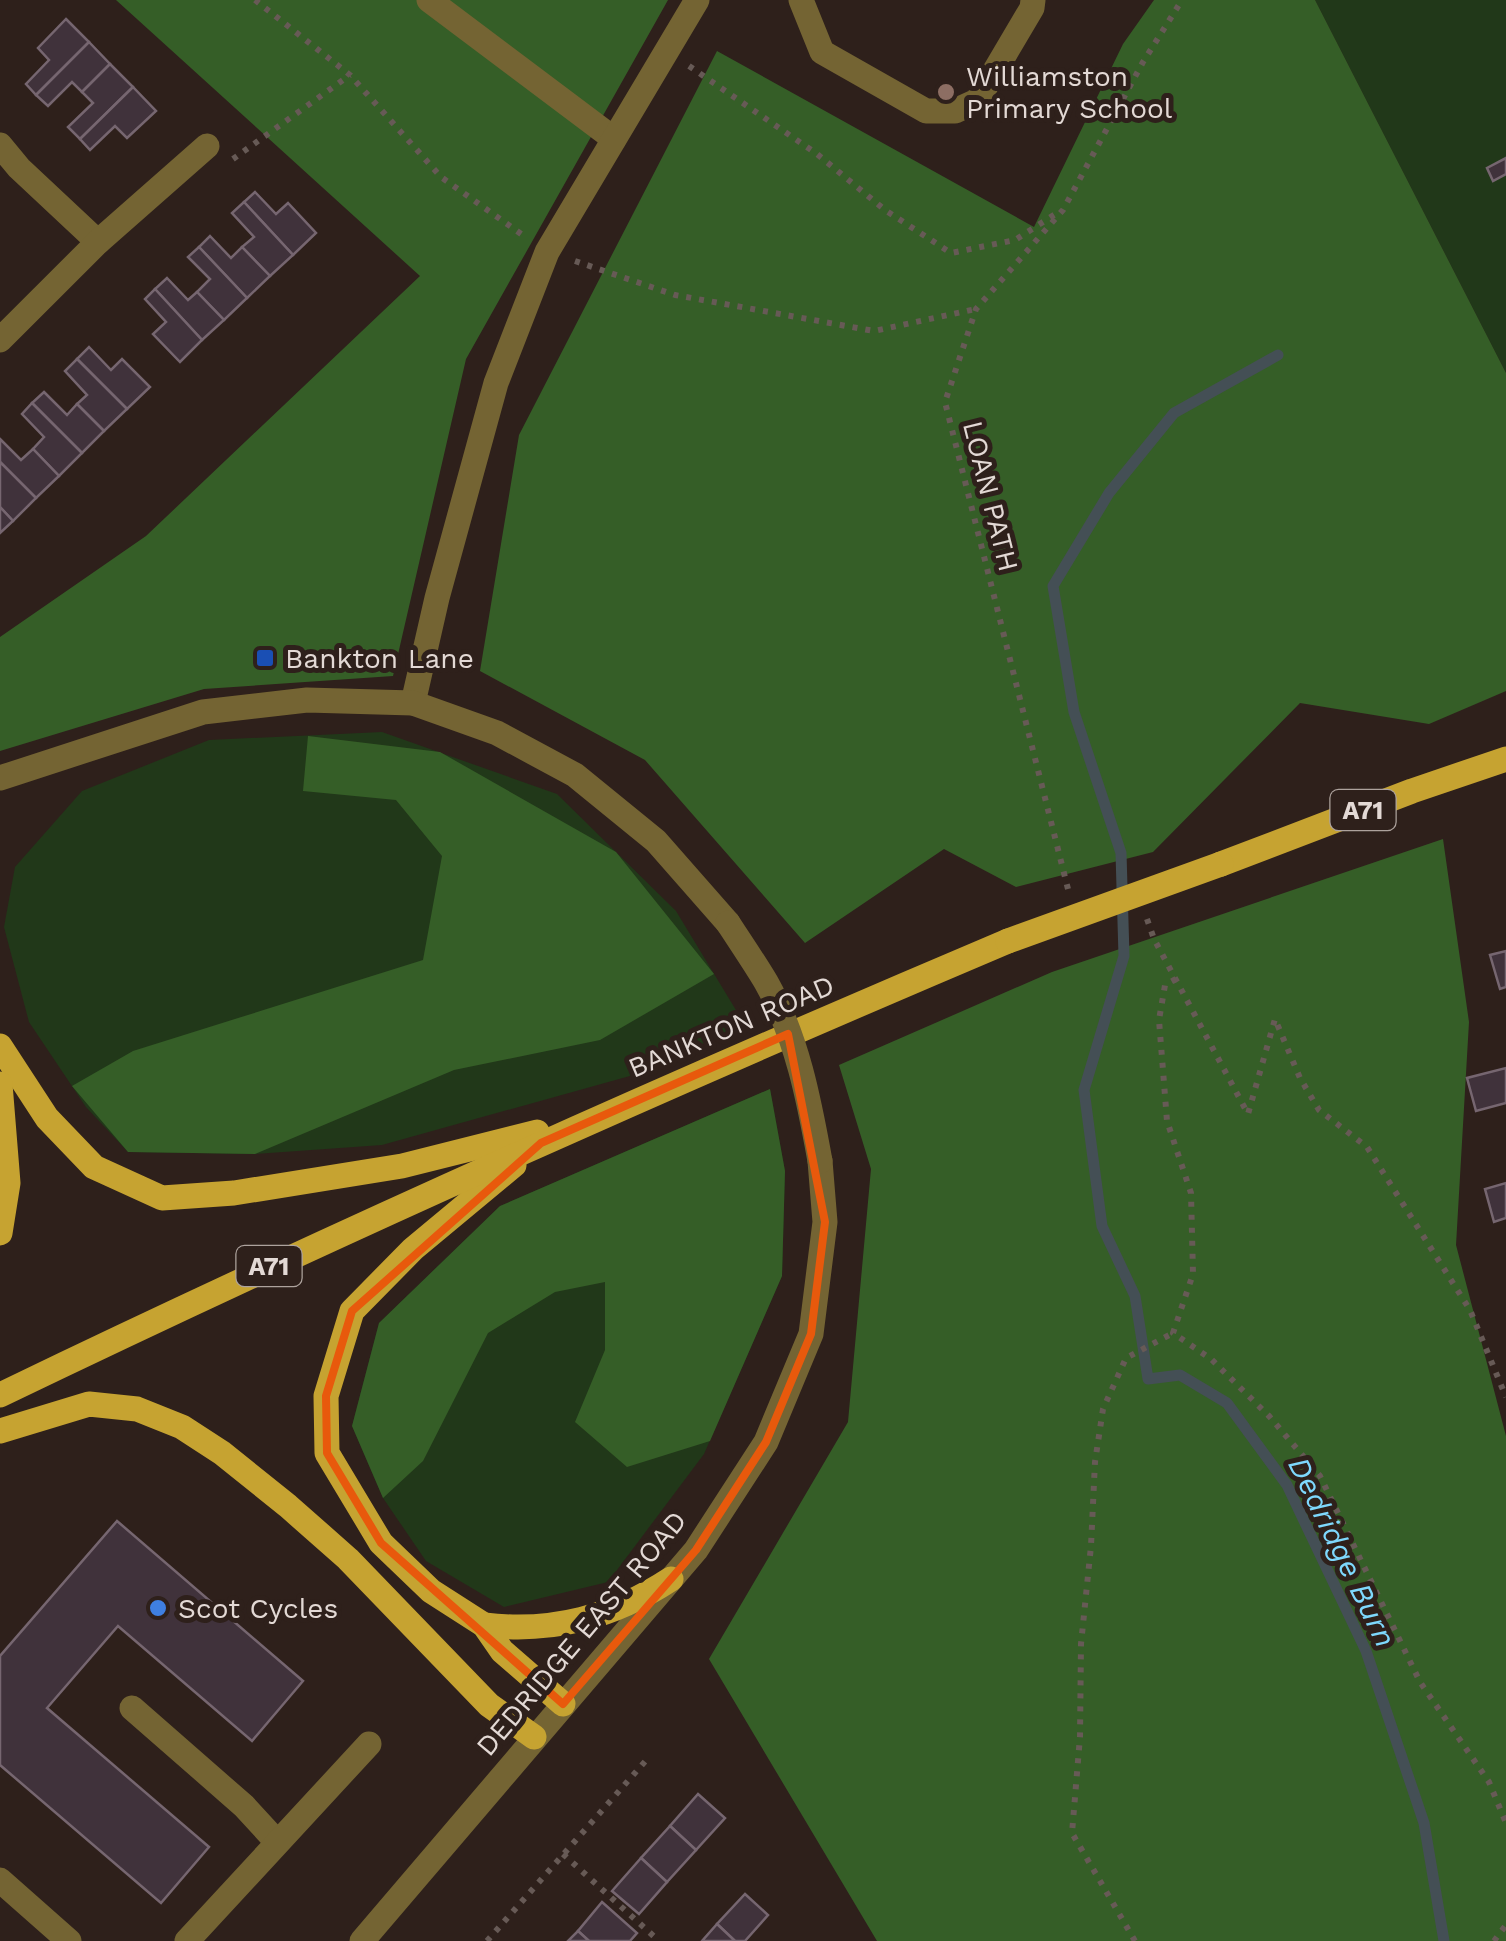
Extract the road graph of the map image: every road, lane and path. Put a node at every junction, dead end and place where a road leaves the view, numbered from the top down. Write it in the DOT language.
graph roads {
  1 [pos="429,0"];
  2 [pos="697,0"];
  3 [pos="1033,0"];
  4 [pos="1182,0"];
  5 [pos="803,1"];
  6 [pos="668,50"];
  7 [pos="350,76"];
  8 [pos="614,139"];
  9 [pos="0,145"];
  10 [pos="206,146"];
  11 [pos="1063,210"];
  12 [pos="98,242"];
  13 [pos="0,340"];
  14 [pos="413,703"];
  15 [pos="1506,760"];
  16 [pos="0,778"];
  17 [pos="1066,882"];
  18 [pos="1154,939"];
  19 [pos="1176,980"];
  20 [pos="0,1046"];
  21 [pos="0,1084"];
  22 [pos="596,1117"];
  23 [pos="541,1143"];
  24 [pos="0,1233"];
  25 [pos="1173,1333"];
  26 [pos="0,1396"];
  27 [pos="1506,1397"];
  28 [pos="0,1431"];
  29 [pos="671,1579"];
  30 [pos="484,1625"];
  31 [pos="564,1704"];
  32 [pos="132,1708"];
  33 [pos="534,1737"];
  34 [pos="370,1744"];
  35 [pos="649,1757"];
  36 [pos="1506,1823"];
  37 [pos="277,1842"];
  38 [pos="563,1854"];
  39 [pos="0,1880"];
  40 [pos="1506,1926"];
  41 [pos="68,1941"];
  42 [pos="187,1941"];
  43 [pos="362,1941"];
  44 [pos="487,1941"];
  45 [pos="658,1941"];
  46 [pos="1134,1941"];
  47 [pos="1494,1941"];
  1 -- 8 [label="street"];
  2 -- 6 [label="street"];
  3 -- 5 [label="street"];
  4 -- 11 [label="path, LOAN PATH"];
  6 -- 8 [label="street"];
  6 -- 11 [label="path"];
  7 -- 10 [label="path"];
  8 -- 14 [label="street"];
  9 -- 12 [label="street"];
  10 -- 12 [label="street"];
  11 -- 17 [label="path, LOAN PATH"];
  12 -- 13 [label="street"];
  14 -- 16 [label="street, DEDRIDGE EAST ROAD"];
  14 -- 29 [label="street, DEDRIDGE EAST ROAD, bridge"];
  15 -- 22 [label="main road, BANKTON ROAD / A71, bridge"];
  18 -- 19 [label="path"];
  19 -- 25 [label="path"];
  19 -- 27 [label="path"];
  20 -- 22 [label="main road"];
  21 -- 24 [label="main road"];
  22 -- 23 [label="main road, BANKTON ROAD / A71"];
  23 -- 26 [label="main road, BANKTON ROAD / A71"];
  23 -- 30 [label="main road"];
  25 -- 36 [label="path"];
  25 -- 46 [label="path"];
  28 -- 33 [label="main road"];
  29 -- 30 [label="main road"];
  29 -- 31 [label="street, DEDRIDGE EAST ROAD"];
  30 -- 31 [label="main road"];
  31 -- 33 [label="street, DEDRIDGE EAST ROAD"];
  32 -- 37 [label="street"];
  33 -- 43 [label="street, DEDRIDGE EAST ROAD"];
  34 -- 37 [label="street"];
  35 -- 38 [label="path"];
  37 -- 42 [label="street"];
  38 -- 44 [label="path"];
  38 -- 45 [label="path"];
  39 -- 41 [label="street"];
  40 -- 47 [label="path"];
}
